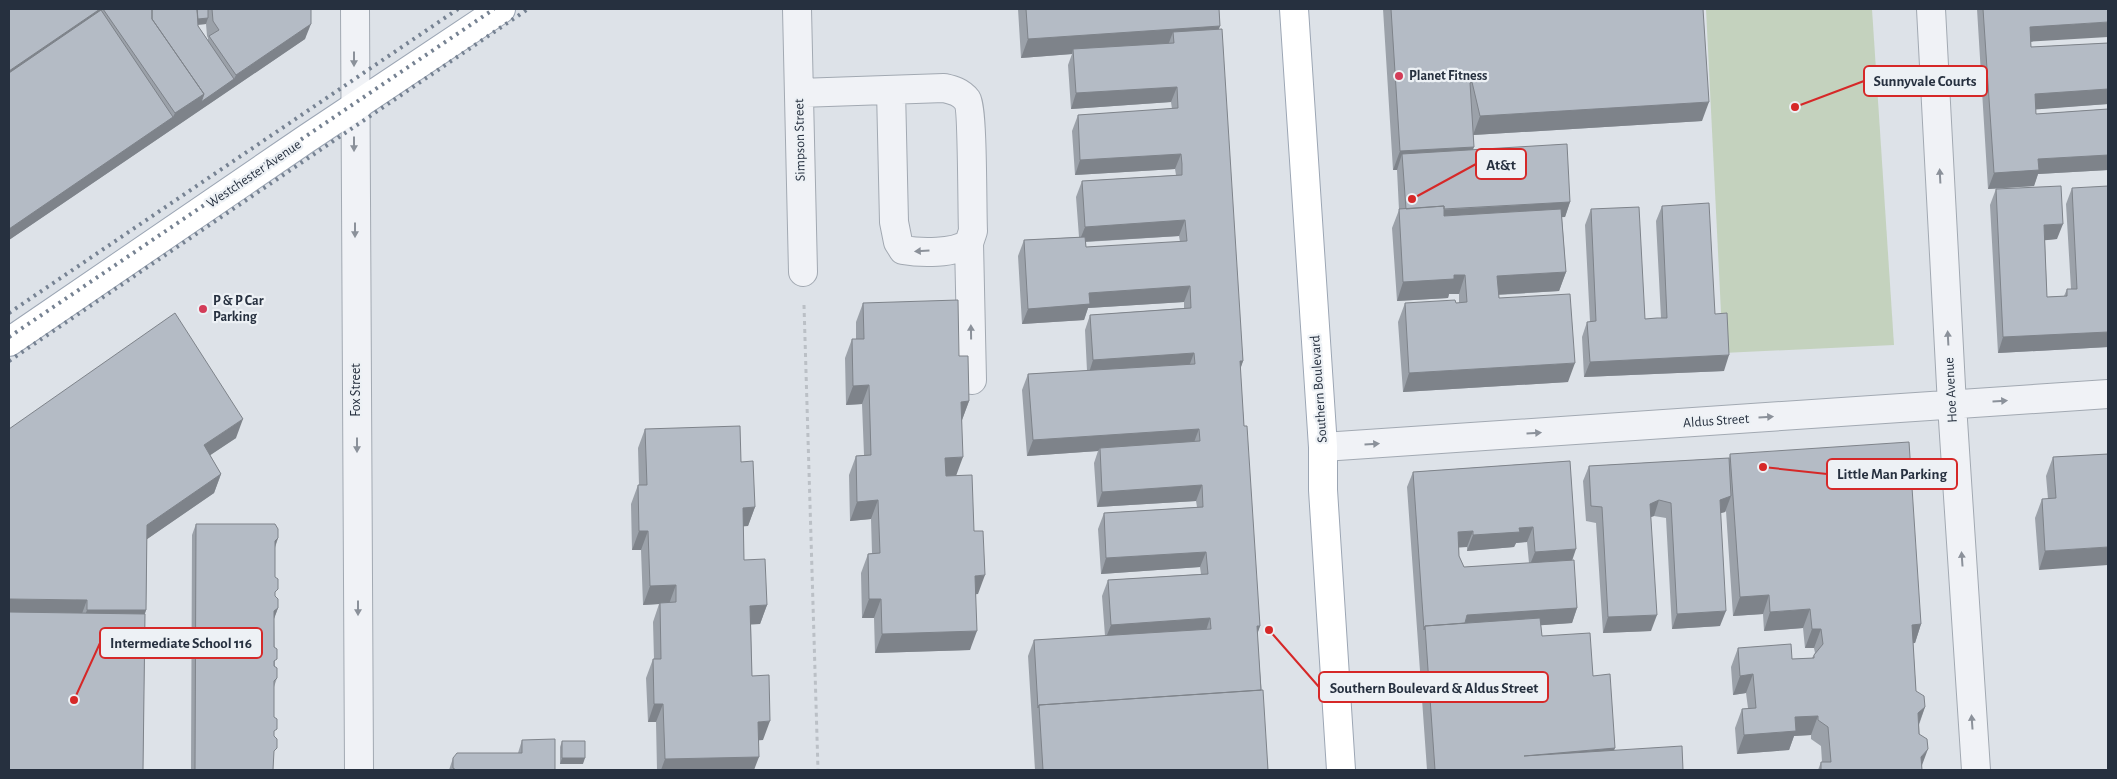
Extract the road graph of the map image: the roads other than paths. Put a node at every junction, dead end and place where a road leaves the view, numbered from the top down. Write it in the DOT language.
graph roads {
  1 [pos="355,9"];
  2 [pos="501,9"];
  3 [pos="797,9"];
  4 [pos="1294,9"];
  5 [pos="1931,9"];
  6 [pos="890,90"];
  7 [pos="799,93"];
  8 [pos="354,106"];
  9 [pos="969,243"];
  10 [pos="803,272"];
  11 [pos="9,342"];
  12 [pos="972,380"];
  13 [pos="2108,394"];
  14 [pos="1952,404"];
  15 [pos="1323,448"];
  16 [pos="359,770"];
  17 [pos="1341,770"];
  18 [pos="1976,770"];
  1 -- 8 [label="street, Fox Street, one-way"];
  2 -- 8 [label="main road, Westchester Avenue"];
  3 -- 7 [label="street, Simpson Street"];
  4 -- 15 [label="main road, Southern Boulevard"];
  14 -- 5 [label="street, Hoe Avenue, one-way"];
  6 -- 7 [label="street"];
  6 -- 9 [label="street"];
  9 -- 6 [label="street, one-way"];
  7 -- 10 [label="street, Simpson Street"];
  8 -- 11 [label="main road, Westchester Avenue"];
  8 -- 16 [label="street, Fox Street, one-way"];
  12 -- 9 [label="street, one-way"];
  14 -- 13 [label="street, Aldus Street, one-way"];
  15 -- 14 [label="street, Aldus Street, one-way"];
  18 -- 14 [label="street, Hoe Avenue, one-way"];
  15 -- 17 [label="main road, Southern Boulevard"];
}
